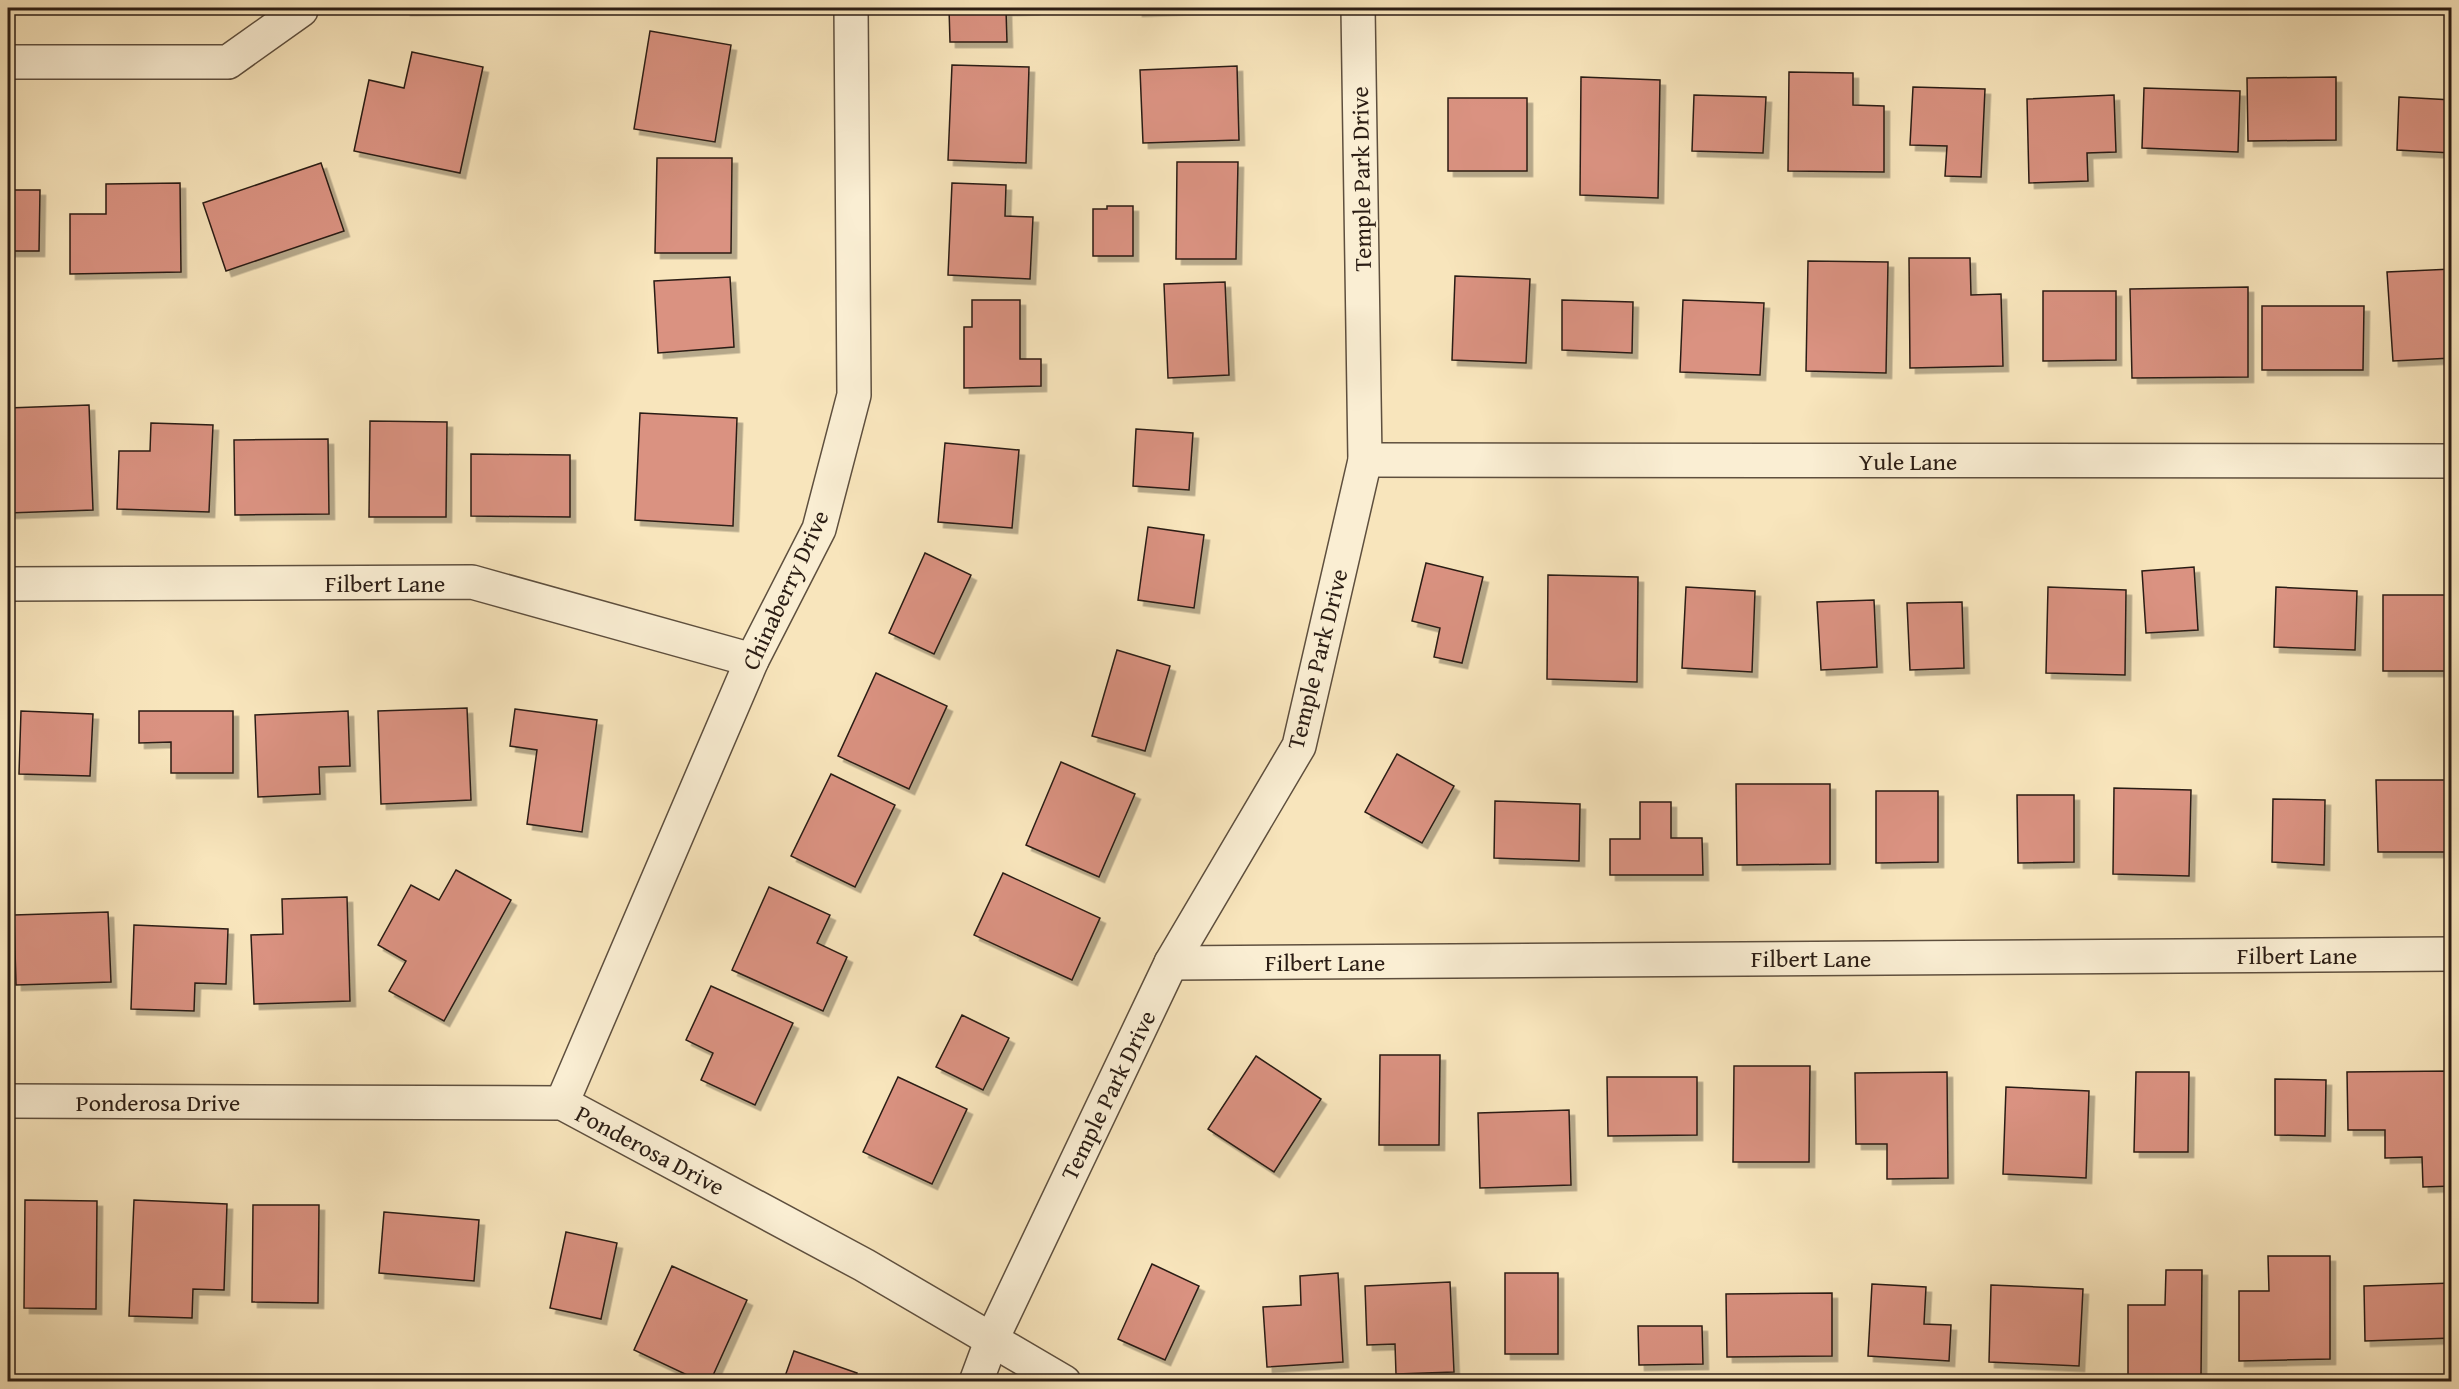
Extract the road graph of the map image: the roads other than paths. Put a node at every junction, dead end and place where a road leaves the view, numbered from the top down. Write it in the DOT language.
graph roads {
  1 [pos="301,8"];
  2 [pos="851,8"];
  3 [pos="1358,8"];
  4 [pos="8,62"];
  5 [pos="1365,460"];
  6 [pos="2451,461"];
  7 [pos="8,584"];
  8 [pos="752,660"];
  9 [pos="2451,954"];
  10 [pos="1171,963"];
  11 [pos="8,1101"];
  12 [pos="562,1103"];
  13 [pos="992,1339"];
  14 [pos="976,1382"];
  15 [pos="1064,1382"];
  1 -- 4 [label="street"];
  2 -- 8 [label="street, Chinaberry Drive"];
  3 -- 5 [label="street, Temple Park Drive"];
  5 -- 6 [label="street, Yule Lane"];
  5 -- 10 [label="street, Temple Park Drive"];
  7 -- 8 [label="street, Filbert Lane"];
  8 -- 12 [label="street, Chinaberry Drive"];
  9 -- 10 [label="street, Filbert Lane"];
  10 -- 13 [label="street, Temple Park Drive"];
  11 -- 12 [label="street, Ponderosa Drive"];
  12 -- 13 [label="street, Ponderosa Drive"];
  13 -- 14 [label="street, Temple Park Drive"];
  13 -- 15 [label="street, Ponderosa Drive"];
}
